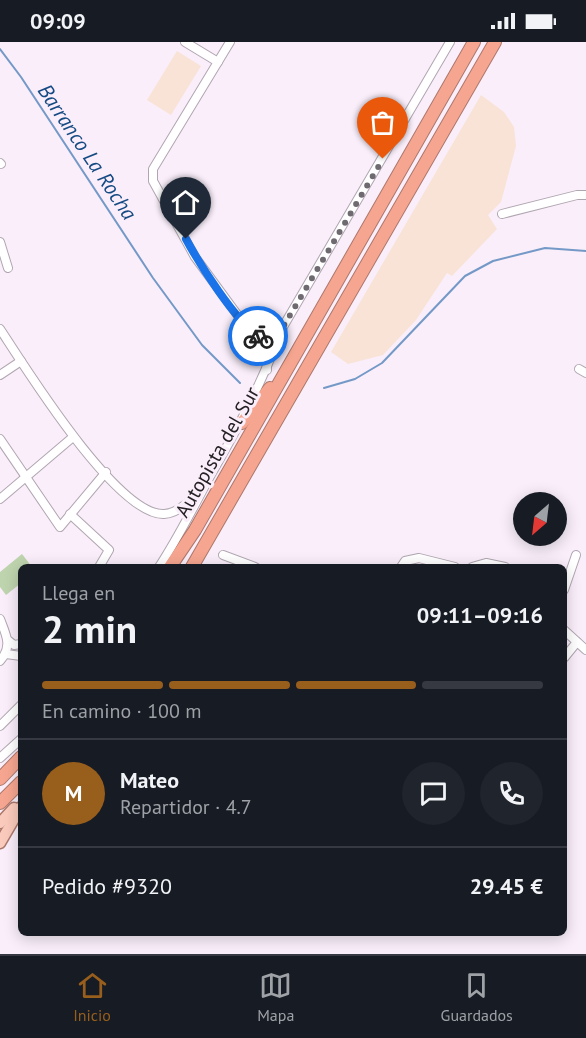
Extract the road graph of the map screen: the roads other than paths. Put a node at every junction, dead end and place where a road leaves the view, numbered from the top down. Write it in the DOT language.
graph roads {
  1 [pos="185,42"];
  2 [pos="230,42"];
  3 [pos="450,42"];
  4 [pos="474,42"];
  5 [pos="495,43"];
  6 [pos="218,62"];
  7 [pos="586,195"];
  8 [pos="502,214"];
  9 [pos="0,242"];
  10 [pos="8,268"];
  11 [pos="0,329"];
  12 [pos="252,332"];
  13 [pos="280,332"];
  14 [pos="293,359"];
  15 [pos="21,361"];
  16 [pos="267,370"];
  17 [pos="0,375"];
  18 [pos="242,423"];
  19 [pos="73,437"];
  20 [pos="0,439"];
  21 [pos="106,472"];
  22 [pos="27,477"];
  23 [pos="207,482"];
  24 [pos="0,499"];
  25 [pos="70,514"];
  26 [pos="223,555"];
  27 [pos="576,555"];
  28 [pos="101,564"];
  29 [pos="161,564"];
  30 [pos="172,564"];
  31 [pos="194,564"];
  32 [pos="247,564"];
  33 [pos="403,564"];
  34 [pos="443,564"];
  35 [pos="567,580"];
  36 [pos="0,620"];
  37 [pos="567,633"];
  38 [pos="9,641"];
  39 [pos="577,642"];
  40 [pos="18,644"];
  41 [pos="586,650"];
  42 [pos="567,654"];
  43 [pos="18,656"];
  44 [pos="3,657"];
  45 [pos="18,708"];
  46 [pos="0,726"];
  47 [pos="18,742"];
  48 [pos="0,758"];
  49 [pos="18,760"];
  50 [pos="0,779"];
  51 [pos="18,785"];
  52 [pos="0,803"];
  53 [pos="18,804"];
  54 [pos="18,812"];
  55 [pos="0,823"];
  56 [pos="0,843"];
  1 -- 6 [label="street"];
  2 -- 6 [label="street"];
  3 -- 13 [label="street"];
  4 -- 14 [label="highway, Autopista del Sur"];
  5 -- 31 [label="highway, Autopista del Sur"];
  6 -- 12 [label="street"];
  7 -- 8 [label="street"];
  9 -- 10 [label="street"];
  11 -- 15 [label="street"];
  12 -- 13 [label="street"];
  12 -- 16 [label="street"];
  13 -- 16 [label="street"];
  14 -- 18 [label="highway"];
  14 -- 30 [label="highway, Autopista del Sur"];
  15 -- 17 [label="street"];
  15 -- 19 [label="street"];
  16 -- 18 [label="street"];
  18 -- 23 [label="street"];
  19 -- 21 [label="street"];
  19 -- 22 [label="street"];
  20 -- 22 [label="street"];
  21 -- 23 [label="street"];
  21 -- 25 [label="street"];
  22 -- 24 [label="street"];
  22 -- 25 [label="street"];
  23 -- 29 [label="street"];
  25 -- 28 [label="street"];
  26 -- 32 [label="street"];
  27 -- 35 [label="street"];
  33 -- 34 [label="street"];
  36 -- 38 [label="street"];
  37 -- 39 [label="street"];
  38 -- 40 [label="street"];
  38 -- 44 [label="street"];
  39 -- 41 [label="street"];
  39 -- 42 [label="street"];
  43 -- 44 [label="street"];
  45 -- 46 [label="street"];
  47 -- 48 [label="street"];
  49 -- 50 [label="highway"];
  51 -- 52 [label="highway"];
  53 -- 55 [label="main road"];
  54 -- 56 [label="main road"];
}
